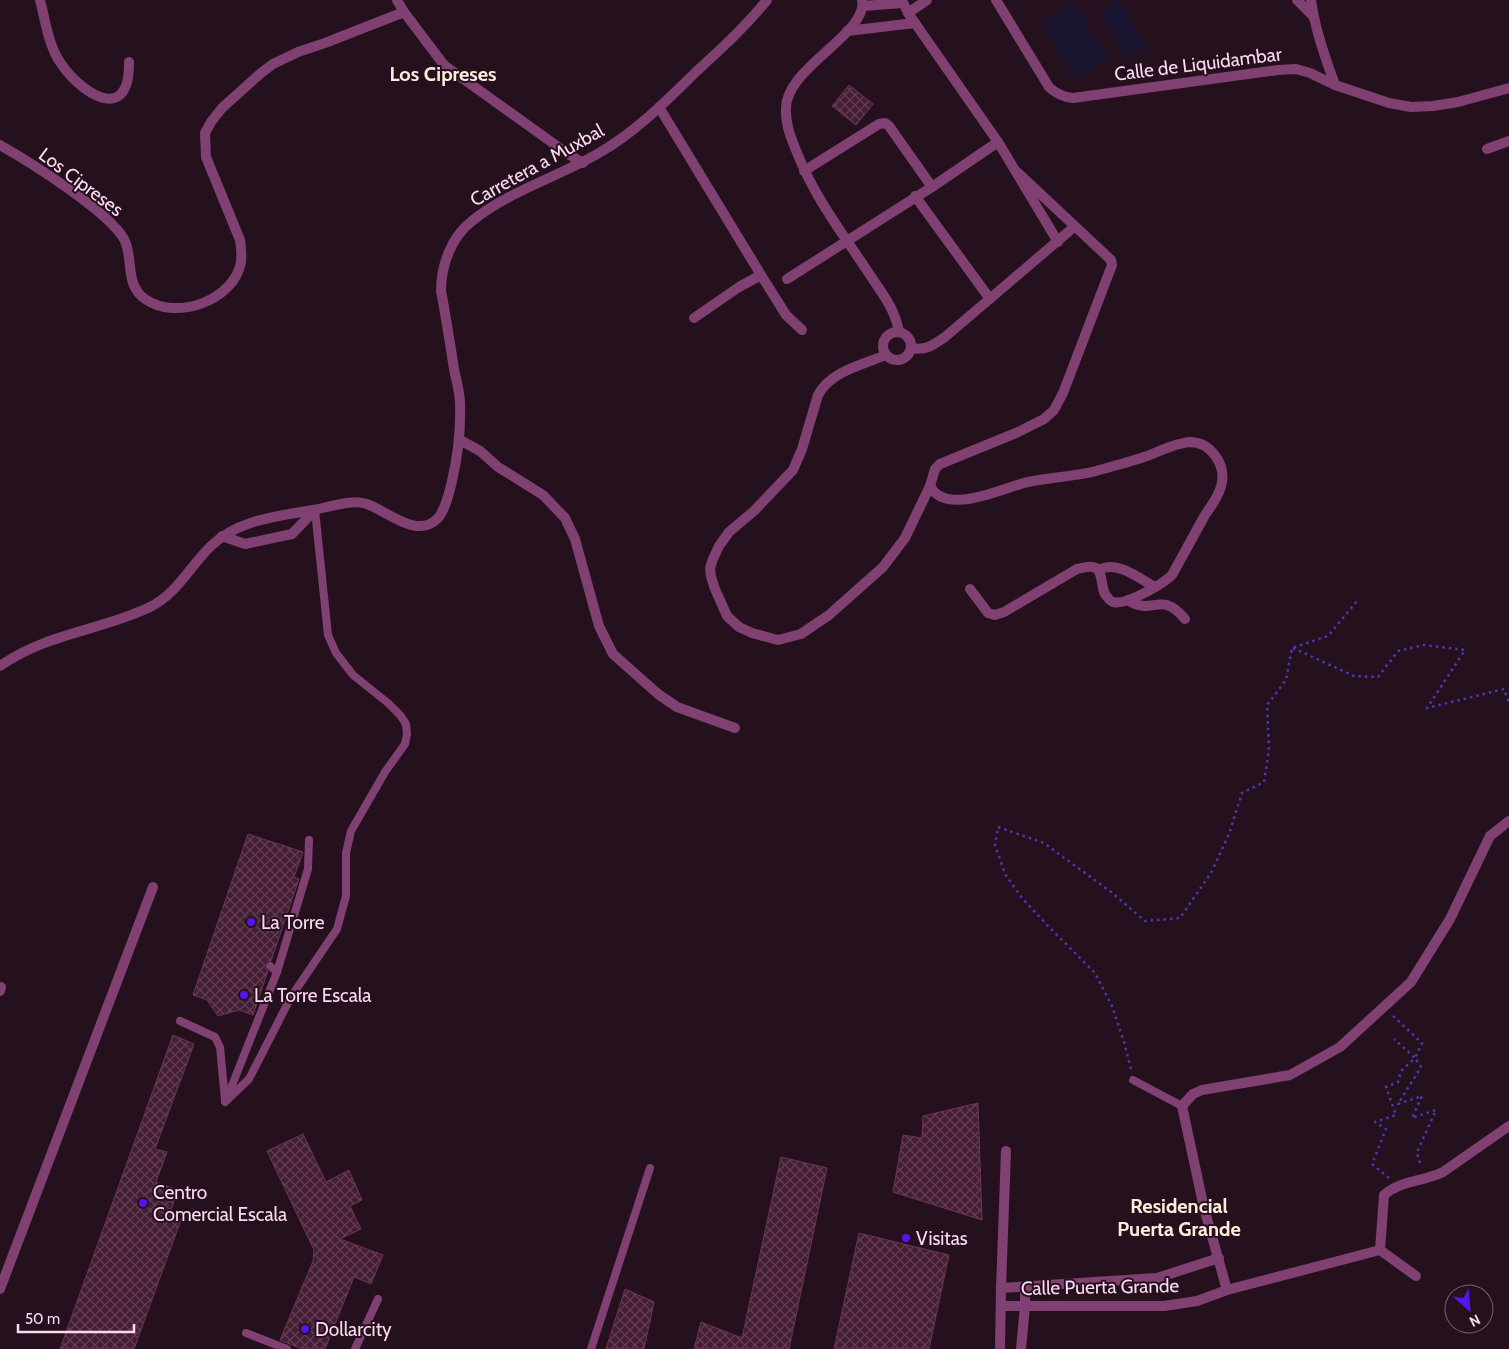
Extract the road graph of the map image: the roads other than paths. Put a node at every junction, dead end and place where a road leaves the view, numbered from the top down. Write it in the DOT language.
graph roads {
  1 [pos="40,0"];
  2 [pos="397,0"];
  3 [pos="767,0"];
  4 [pos="927,0"];
  5 [pos="996,0"];
  6 [pos="1296,0"];
  7 [pos="1311,0"];
  8 [pos="902,2"];
  9 [pos="862,3"];
  10 [pos="404,12"];
  11 [pos="908,13"];
  12 [pos="1313,16"];
  13 [pos="915,23"];
  14 [pos="847,32"];
  15 [pos="129,62"];
  16 [pos="1335,85"];
  17 [pos="1509,88"];
  18 [pos="659,107"];
  19 [pos="1509,140"];
  20 [pos="998,142"];
  21 [pos="0,146"];
  22 [pos="1487,149"];
  23 [pos="583,163"];
  24 [pos="804,170"];
  25 [pos="1018,172"];
  26 [pos="932,187"];
  27 [pos="915,196"];
  28 [pos="1074,227"];
  29 [pos="847,240"];
  30 [pos="1058,242"];
  31 [pos="761,275"];
  32 [pos="787,279"];
  33 [pos="990,300"];
  34 [pos="694,318"];
  35 [pos="802,330"];
  36 [pos="899,332"];
  37 [pos="911,348"];
  38 [pos="886,354"];
  39 [pos="460,440"];
  40 [pos="930,486"];
  41 [pos="315,510"];
  42 [pos="222,536"];
  43 [pos="1098,570"];
  44 [pos="1155,587"];
  45 [pos="970,589"];
  46 [pos="1128,600"];
  47 [pos="1185,619"];
  48 [pos="0,666"];
  49 [pos="735,728"];
  50 [pos="1509,821"];
  51 [pos="309,840"];
  52 [pos="153,887"];
  53 [pos="270,966"];
  54 [pos="277,972"];
  55 [pos="180,1021"];
  56 [pos="1133,1080"];
  57 [pos="225,1102"];
  58 [pos="1182,1106"];
  59 [pos="1509,1126"];
  60 [pos="1006,1151"];
  61 [pos="650,1168"];
  62 [pos="1380,1250"];
  63 [pos="1219,1258"];
  64 [pos="1416,1276"];
  65 [pos="1025,1286"];
  66 [pos="1001,1288"];
  67 [pos="0,1289"];
  68 [pos="1227,1290"];
  69 [pos="378,1298"];
  70 [pos="1001,1306"];
  71 [pos="1026,1306"];
  72 [pos="246,1333"];
  73 [pos="287,1349"];
  74 [pos="355,1349"];
  75 [pos="591,1349"];
  76 [pos="1000,1349"];
  77 [pos="1021,1349"];
  1 -- 15 [label="street"];
  2 -- 10 [label="street"];
  3 -- 18 [label="street, Carretera a Muxbal"];
  4 -- 11 [label="street"];
  5 -- 16 [label="street, Calle de Liquidambar"];
  6 -- 12 [label="street"];
  7 -- 12 [label="street"];
  8 -- 9 [label="street"];
  8 -- 11 [label="street"];
  9 -- 14 [label="street"];
  10 -- 21 [label="street, Los Cipreses"];
  10 -- 23 [label="street"];
  11 -- 13 [label="street"];
  12 -- 16 [label="street"];
  13 -- 14 [label="street"];
  13 -- 20 [label="street"];
  14 -- 24 [label="street"];
  16 -- 17 [label="street, Calle de Liquidambar"];
  18 -- 23 [label="street, Carretera a Muxbal"];
  18 -- 31 [label="street"];
  19 -- 22 [label="street"];
  20 -- 25 [label="street"];
  20 -- 26 [label="street"];
  23 -- 39 [label="street, Carretera a Muxbal"];
  24 -- 26 [label="street"];
  24 -- 29 [label="street"];
  25 -- 28 [label="street"];
  25 -- 30 [label="street"];
  26 -- 27 [label="street"];
  27 -- 29 [label="street"];
  27 -- 33 [label="street"];
  28 -- 30 [label="street"];
  28 -- 40 [label="street"];
  29 -- 32 [label="street"];
  29 -- 36 [label="street"];
  30 -- 33 [label="street"];
  31 -- 34 [label="street"];
  31 -- 35 [label="street"];
  33 -- 37 [label="street"];
  36 -- 37 [label="street"];
  36 -- 38 [label="street"];
  37 -- 38 [label="street"];
  38 -- 40 [label="street"];
  39 -- 41 [label="street, Carretera a Muxbal"];
  39 -- 49 [label="street"];
  40 -- 44 [label="street"];
  41 -- 42 [label="street, Carretera a Muxbal"];
  41 -- 42 [label="street"];
  41 -- 57 [label="lane"];
  42 -- 48 [label="street, Carretera a Muxbal"];
  43 -- 44 [label="street"];
  43 -- 45 [label="street"];
  43 -- 46 [label="street"];
  44 -- 46 [label="street"];
  46 -- 47 [label="street"];
  50 -- 58 [label="street"];
  51 -- 54 [label="lane"];
  52 -- 67 [label="street"];
  53 -- 54 [label="lane"];
  54 -- 57 [label="lane"];
  55 -- 57 [label="lane"];
  56 -- 58 [label="lane"];
  58 -- 63 [label="street"];
  59 -- 62 [label="street"];
  60 -- 66 [label="street"];
  61 -- 75 [label="lane"];
  62 -- 64 [label="street"];
  62 -- 68 [label="street, Calle Puerta Grande"];
  63 -- 65 [label="street, Calle Puerta Grande"];
  63 -- 68 [label="street"];
  65 -- 66 [label="street, Calle Puerta Grande"];
  65 -- 71 [label="street"];
  66 -- 70 [label="street"];
  68 -- 71 [label="street, Calle Puerta Grande"];
  69 -- 74 [label="lane"];
  70 -- 71 [label="street, Calle Puerta Grande"];
  70 -- 76 [label="street"];
  71 -- 77 [label="street"];
  72 -- 73 [label="lane"];
}
